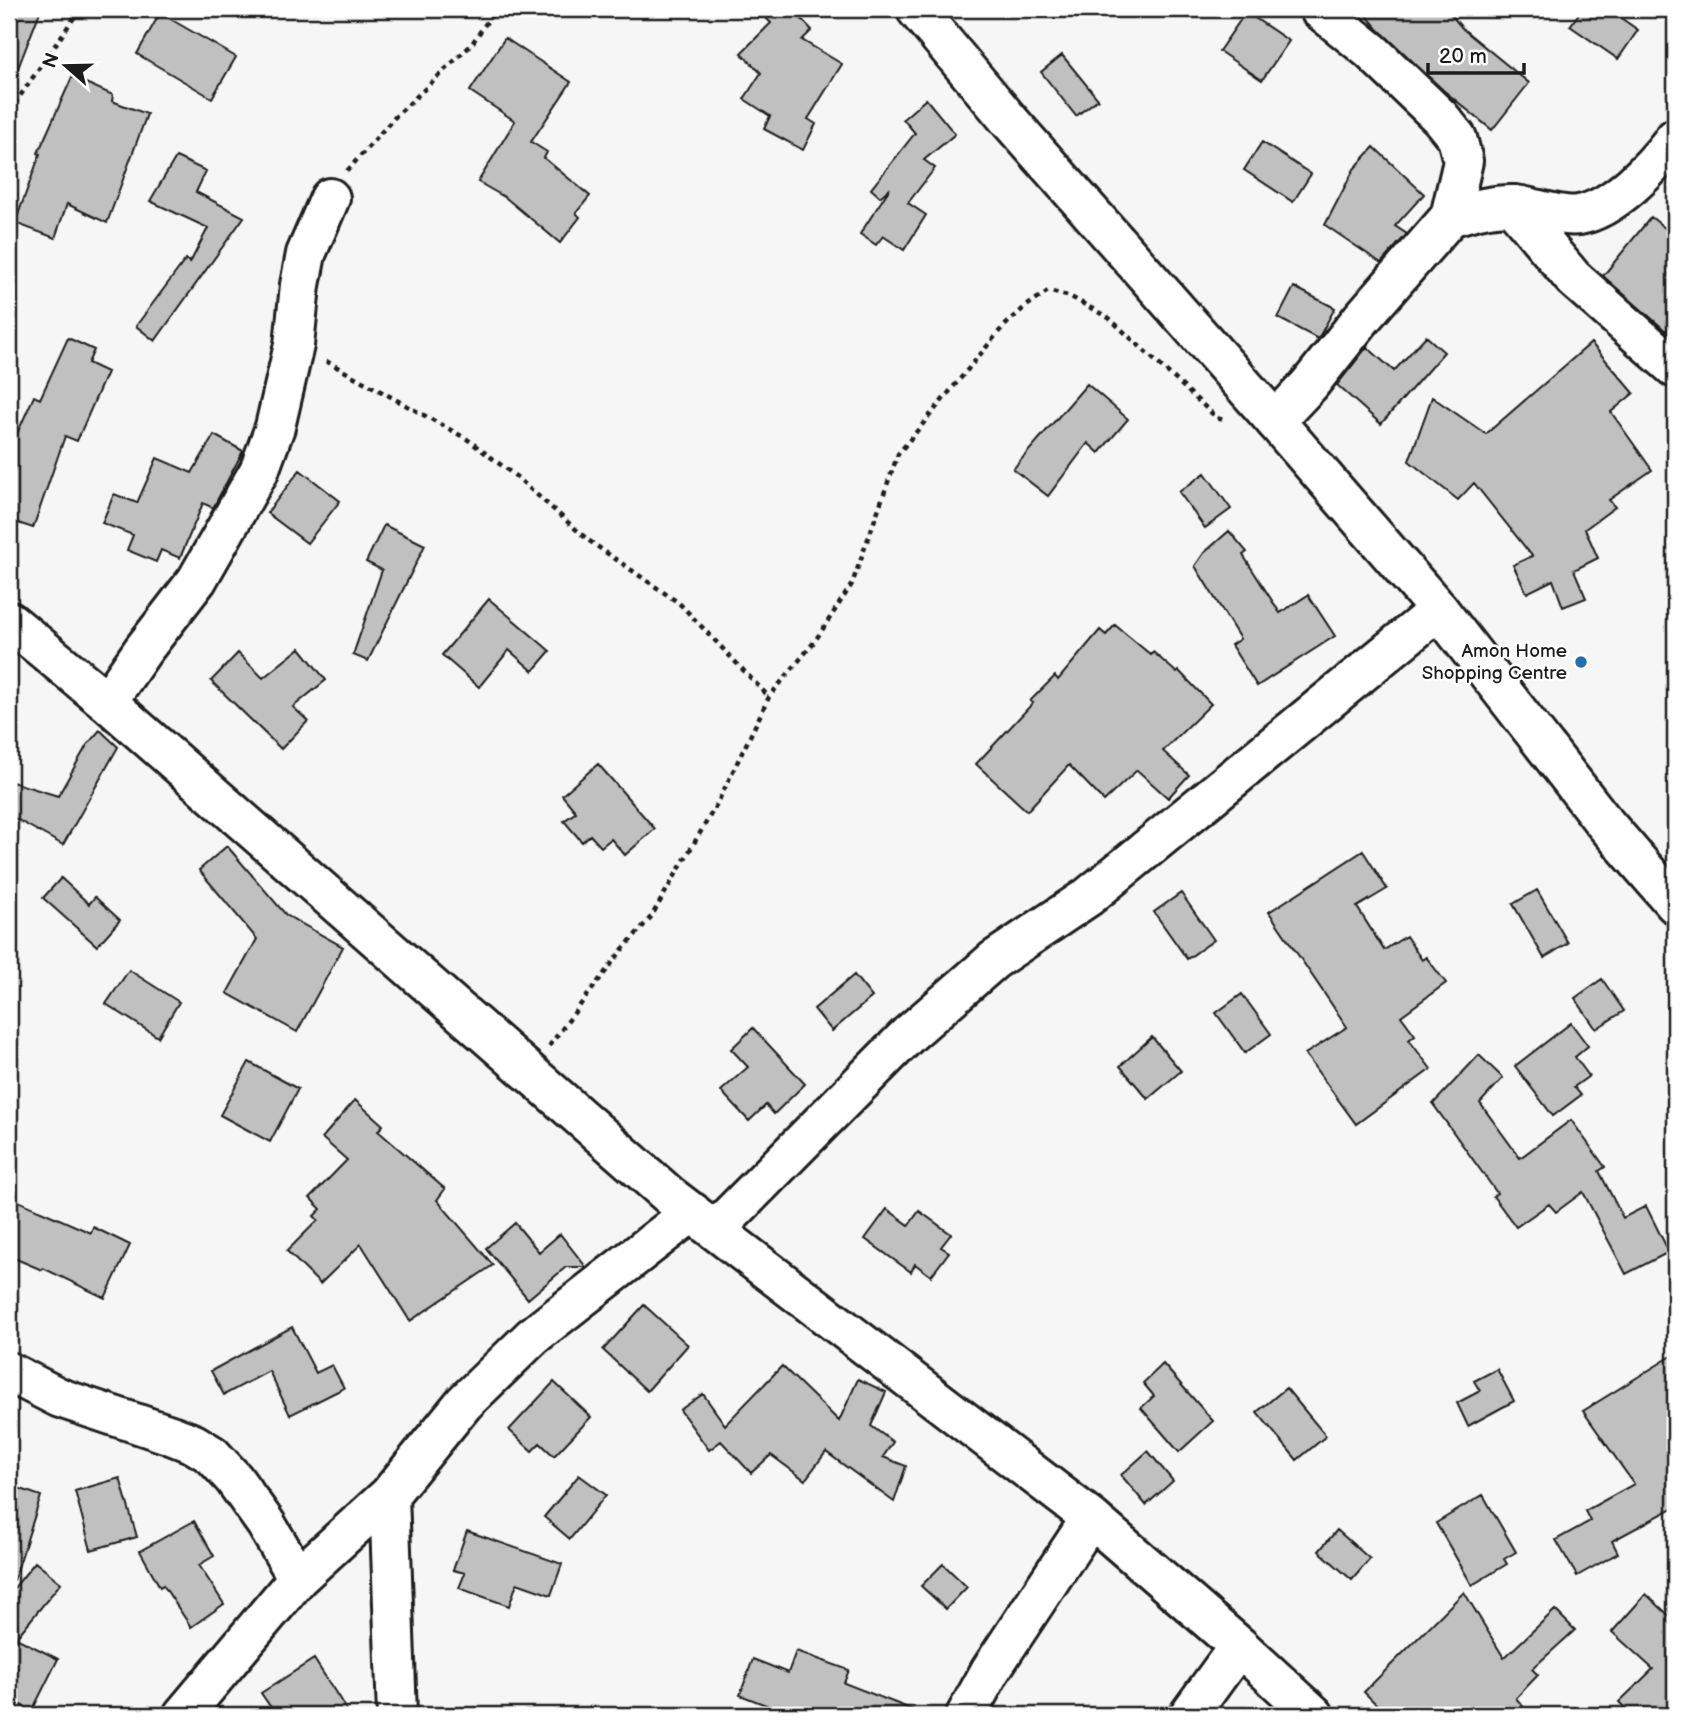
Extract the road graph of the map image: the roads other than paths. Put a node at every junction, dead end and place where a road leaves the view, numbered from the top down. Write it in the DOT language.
graph roads {
  1 [pos="916,9"];
  2 [pos="1319,9"];
  3 [pos="1675,138"];
  4 [pos="330,198"];
  5 [pos="1512,205"];
  6 [pos="1450,217"];
  7 [pos="1675,368"];
  8 [pos="1275,421"];
  9 [pos="1439,610"];
  10 [pos="9,621"];
  11 [pos="107,702"];
  12 [pos="1675,904"];
  13 [pos="704,1221"];
  14 [pos="9,1371"];
  15 [pos="390,1495"];
  16 [pos="1091,1518"];
  17 [pos="299,1578"];
  18 [pos="1239,1646"];
  19 [pos="183,1715"];
  20 [pos="397,1715"];
  21 [pos="966,1715"];
  22 [pos="1189,1715"];
  23 [pos="1314,1715"];
  1 -- 8 [label="street"];
  2 -- 6 [label="street"];
  3 -- 5 [label="street"];
  4 -- 11 [label="street"];
  5 -- 6 [label="street"];
  5 -- 7 [label="street"];
  6 -- 8 [label="street"];
  8 -- 9 [label="street"];
  9 -- 12 [label="street"];
  9 -- 13 [label="street"];
  10 -- 11 [label="street"];
  11 -- 13 [label="street"];
  13 -- 15 [label="street"];
  13 -- 16 [label="street"];
  14 -- 17 [label="street"];
  15 -- 17 [label="street"];
  15 -- 20 [label="street"];
  16 -- 18 [label="street"];
  16 -- 21 [label="street"];
  17 -- 19 [label="street"];
  18 -- 22 [label="street"];
  18 -- 23 [label="street"];
}
